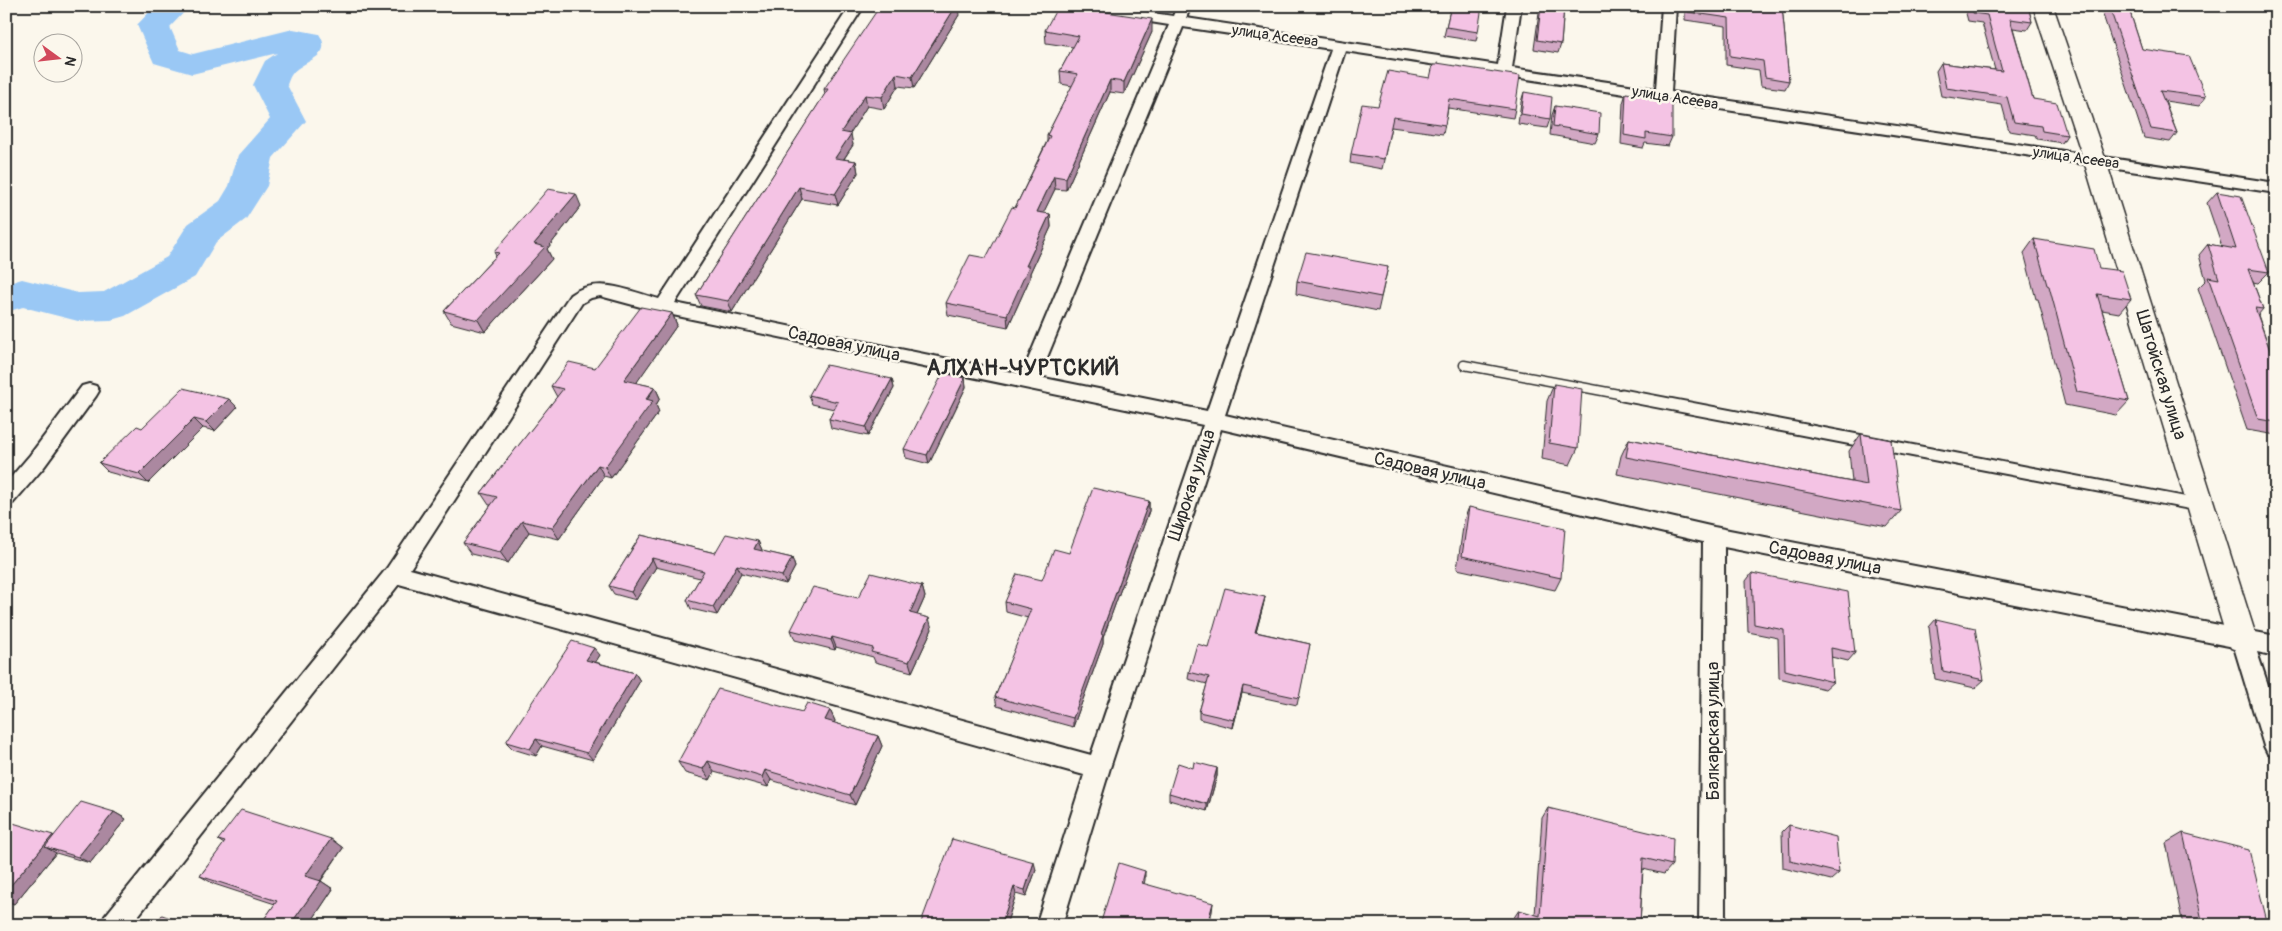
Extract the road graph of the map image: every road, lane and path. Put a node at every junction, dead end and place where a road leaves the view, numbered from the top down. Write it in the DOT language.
graph roads {
  1 [pos="857,6"];
  2 [pos="1075,6"];
  3 [pos="1514,6"];
  4 [pos="1669,6"];
  5 [pos="2043,6"];
  6 [pos="1181,14"];
  7 [pos="1339,46"];
  8 [pos="1504,72"];
  9 [pos="1663,96"];
  10 [pos="2095,161"];
  11 [pos="2276,188"];
  12 [pos="663,306"];
  13 [pos="1464,366"];
  14 [pos="1028,382"];
  15 [pos="89,391"];
  16 [pos="1214,420"];
  17 [pos="6,497"];
  18 [pos="2201,505"];
  19 [pos="1714,536"];
  20 [pos="395,574"];
  21 [pos="2242,639"];
  22 [pos="2276,646"];
  23 [pos="2276,746"];
  24 [pos="1098,768"];
  25 [pos="114,925"];
  26 [pos="1049,925"];
  27 [pos="1712,925"];
  1 -- 12 [label="street"];
  2 -- 6 [label="street, улица Асеева"];
  3 -- 8 [label="street"];
  4 -- 9 [label="street"];
  5 -- 10 [label="street, Шатойская улица"];
  6 -- 7 [label="street, улица Асеева"];
  6 -- 14 [label="street"];
  7 -- 8 [label="street, улица Асеева"];
  7 -- 16 [label="street, Широкая улица"];
  8 -- 9 [label="street, улица Асеева"];
  9 -- 10 [label="street, улица Асеева"];
  10 -- 11 [label="street, улица Асеева"];
  10 -- 18 [label="street, Шатойская улица"];
  12 -- 14 [label="street, Садовая улица"];
  12 -- 20 [label="street, Садовая улица"];
  13 -- 18 [label="lane"];
  14 -- 16 [label="street, Садовая улица"];
  15 -- 17 [label="street"];
  16 -- 19 [label="street, Садовая улица"];
  16 -- 24 [label="street, Широкая улица"];
  18 -- 21 [label="street, Шатойская улица"];
  19 -- 21 [label="street, Садовая улица"];
  19 -- 27 [label="street, Балкарская улица"];
  20 -- 24 [label="street"];
  20 -- 25 [label="street"];
  21 -- 22 [label="street, Садовая улица"];
  21 -- 23 [label="street, Шатойская улица"];
  24 -- 26 [label="street, Широкая улица"];
}
